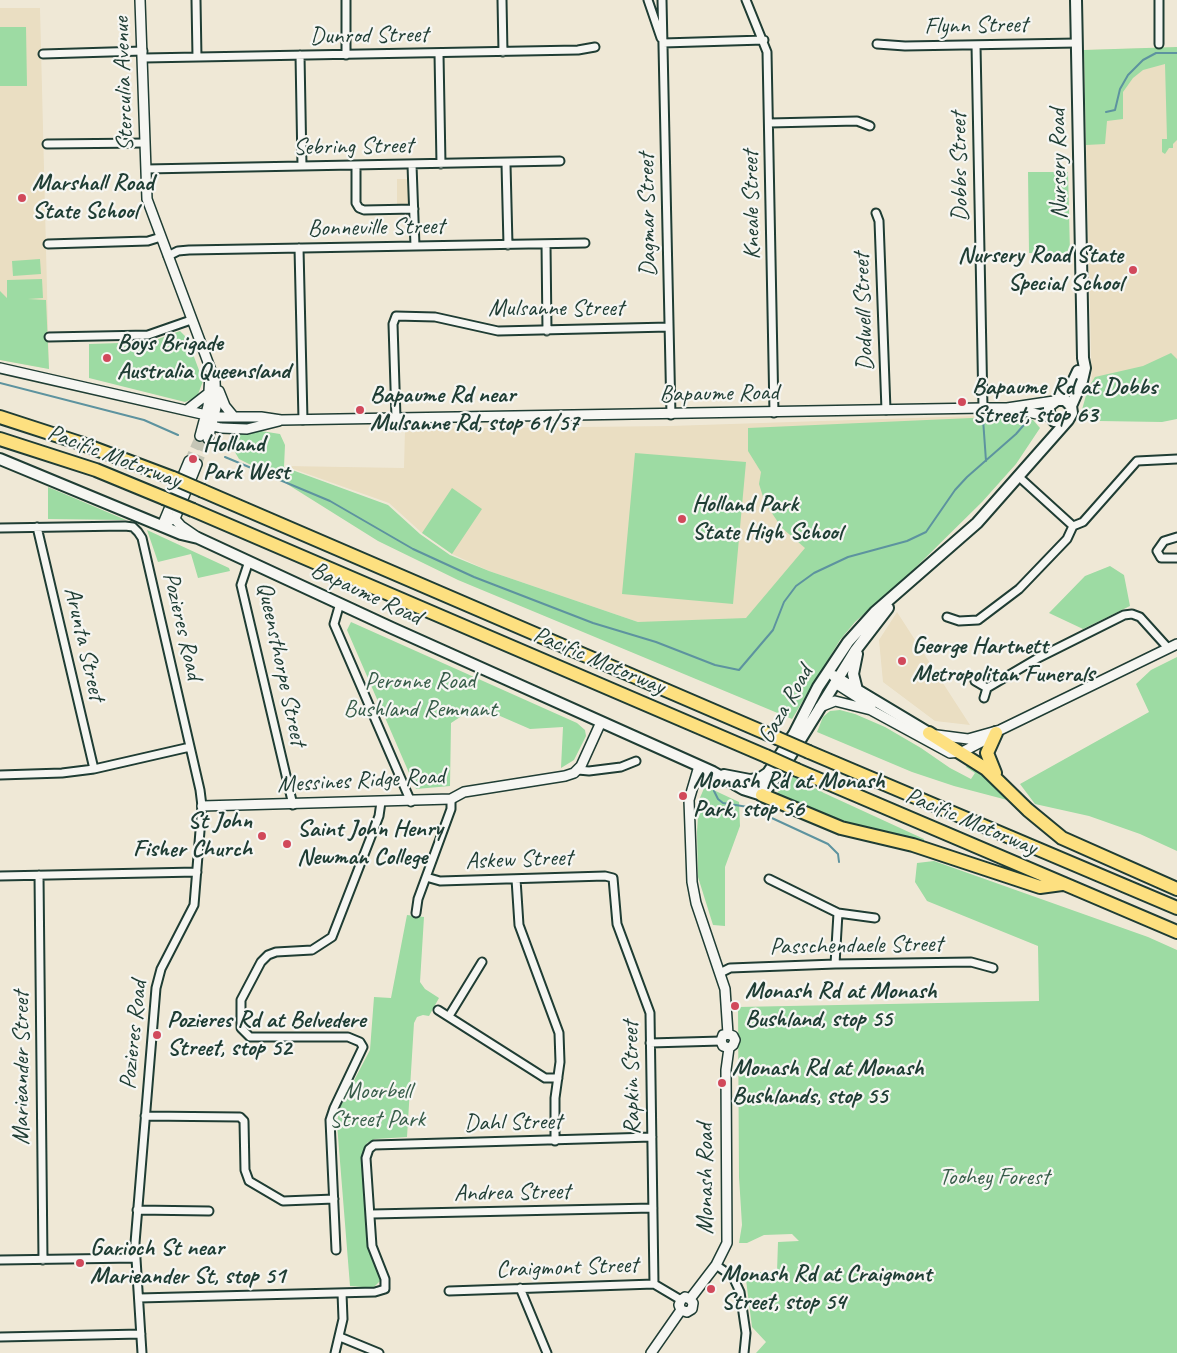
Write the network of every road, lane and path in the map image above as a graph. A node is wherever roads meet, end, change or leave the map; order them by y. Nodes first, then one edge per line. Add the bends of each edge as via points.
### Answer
1 (140, 0) edge
2 (196, 0) edge
3 (346, 0) edge
4 (502, 0) edge
5 (648, 0) edge
6 (662, 0) edge
7 (746, 0) edge
8 (1076, 0) edge
9 (1158, 0) edge
10 (764, 40) junction
11 (663, 43) junction
12 (1076, 43) junction
13 (877, 44) dead end
14 (1159, 44) dead end
15 (976, 45) junction
16 (595, 46) dead end
17 (503, 52) junction
18 (43, 54) dead end
19 (346, 54) junction
20 (439, 54) junction
21 (144, 55) junction
22 (300, 55) junction
23 (196, 57) junction
24 (769, 123) junction
25 (870, 126) dead end
26 (145, 143) junction
27 (47, 144) dead end
28 (560, 161) dead end
29 (442, 164) junction
30 (506, 164) junction
31 (412, 165) junction
32 (302, 166) junction
33 (356, 166) junction
34 (146, 169) junction
35 (414, 208) junction
36 (876, 213) dead end
37 (161, 237) junction
38 (585, 243) dead end
39 (48, 244) dead end
40 (546, 244) junction
41 (508, 245) junction
42 (415, 246) junction
43 (299, 248) junction
44 (168, 256) junction
45 (191, 320) junction
46 (669, 327) junction
47 (547, 331) junction
48 (49, 337) dead end
49 (1082, 358) junction
50 (209, 367) junction
51 (0, 368) edge
52 (216, 384) junction
53 (210, 392) junction
54 (1057, 400) junction
55 (1071, 406) junction
56 (983, 408) junction
57 (1007, 408) junction
58 (187, 410) junction
59 (886, 410) junction
60 (774, 413) junction
61 (671, 415) junction
62 (0, 417) edge
63 (234, 417) junction
64 (396, 418) junction
65 (1050, 418) junction
66 (210, 420) junction
67 (281, 420) junction
68 (303, 420) junction
69 (1064, 422) junction
70 (204, 438) tunnel mouth
71 (0, 439) edge
72 (1043, 446) junction
73 (0, 459) edge
74 (1177, 459) edge
75 (1018, 476) junction
76 (174, 518) junction
77 (163, 526) junction
78 (1073, 526) junction
79 (37, 527) junction
80 (0, 528) edge
81 (1177, 537) edge
82 (198, 538) junction
83 (1177, 558) edge
84 (250, 562) junction
85 (912, 581) junction
86 (340, 603) junction
87 (947, 617) dead end
88 (861, 641) junction
89 (1173, 646) edge
90 (826, 673) junction
91 (837, 681) junction
92 (975, 681) dead end
93 (987, 688) junction
94 (857, 690) junction
95 (984, 698) dead end
96 (819, 710) junction
97 (887, 717) junction
98 (601, 722) junction
99 (929, 732) junction
100 (998, 732) junction
101 (190, 747) junction
102 (962, 752) junction
103 (636, 761) dead end
104 (699, 766) junction
105 (94, 769) junction
106 (578, 770) junction
107 (713, 772) junction
108 (768, 773) junction
109 (0, 775) edge
110 (999, 780) junction
111 (762, 795) junction
112 (451, 799) junction
113 (381, 802) junction
114 (411, 802) junction
115 (293, 805) junction
116 (202, 806) junction
117 (197, 872) junction
118 (0, 876) edge
119 (39, 876) junction
120 (426, 877) junction
121 (612, 878) joint
122 (516, 879) junction
123 (769, 879) dead end
124 (1062, 884) junction
125 (1177, 889) edge
126 (1177, 908) edge
127 (416, 913) dead end
128 (838, 913) junction
129 (875, 918) dead end
130 (1177, 932) edge
131 (482, 962) dead end
132 (835, 964) junction
133 (993, 968) dead end
134 (720, 973) junction
135 (438, 1010) dead end
136 (449, 1016) junction
137 (728, 1034) junction
138 (721, 1041) junction
139 (650, 1043) junction
140 (729, 1048) junction
141 (558, 1078) junction
142 (145, 1116) junction
143 (652, 1137) junction
144 (555, 1142) junction
145 (334, 1198) junction
146 (653, 1208) junction
147 (137, 1210) junction
148 (209, 1210) dead end
149 (372, 1214) junction
150 (336, 1250) dead end
151 (136, 1258) junction
152 (0, 1260) edge
153 (43, 1260) junction
154 (716, 1265) junction
155 (654, 1284) junction
156 (520, 1288) junction
157 (449, 1291) dead end
158 (342, 1293) junction
159 (139, 1298) junction
160 (685, 1299) junction
161 (142, 1334) junction
162 (0, 1336) edge
163 (340, 1337) junction
164 (142, 1353) edge
165 (335, 1353) edge
166 (379, 1353) edge
167 (547, 1353) edge
168 (651, 1353) edge
169 (744, 1353) edge

1 - 21 street, Sterculia Avenue
2 - 23 street
3 - 19 street
4 - 17 street
5 - 11 street, Dagmar Street
6 - 11 street, Dagmar Street
7 - 10 street, Kneale Street
8 - 12 main road, Nursery Road
9 - 14 street
10 - 11 street
10 - 24 street, Kneale Street
11 - 46 street, Dagmar Street
12 - 15 street, Flynn Street
12 - 49 main road, Nursery Road
13 - 15 street, Flynn Street
15 - 56 street, Dobbs Street
16 - 17 street, Dunrod Street via 578,50
17 - 20 street, Dunrod Street
18 - 21 street, Dunrod Street
19 - 20 street, Dunrod Street
19 - 22 street, Dunrod Street
20 - 29 street
21 - 23 street, Dunrod Street
21 - 26 street, Sterculia Avenue
22 - 23 street, Dunrod Street
22 - 32 street
24 - 25 street via 859,121
24 - 60 street, Kneale Street
26 - 27 street
26 - 34 street, Sterculia Avenue
28 - 30 street, Sebring Street
29 - 30 street, Sebring Street
29 - 31 street, Sebring Street
30 - 41 street
31 - 33 street, Sebring Street
31 - 35 street
32 - 33 street, Sebring Street
32 - 34 street, Sebring Street
33 - 35 street via 356,203 359,208
34 - 37 street, Sterculia Avenue via 147,199
35 - 42 street
36 - 59 street, Dodwell Street via 880,221
37 - 39 street via 148,241
37 - 44 street, Sterculia Avenue
38 - 40 street, Bonneville Street
40 - 41 street, Bonneville Street
40 - 47 street
41 - 42 street, Bonneville Street
42 - 43 street, Bonneville Street
43 - 44 street, Bonneville Street via 180,251
43 - 68 street
44 - 45 street, Sterculia Avenue
45 - 48 street via 148,335
45 - 50 street, Sterculia Avenue
46 - 47 street, Mulsanne Street
46 - 61 street, Dagmar Street
47 - 64 street, Mulsanne Street via 495,331 435,317 396,316 393,324
49 - 54 main road, Nursery Road via 1076,379
49 - 55 main road, Nursery Road via 1084,374
50 - 52 street, Sterculia Avenue
50 - 53 street, Sterculia Avenue
51 - 58 street
52 - 63 street via 225,406
52 - 66 street, Sterculia Avenue
53 - 58 street
53 - 66 street, Sterculia Avenue
54 - 55 main road via 1065,400
54 - 57 street, Bapaume Road
54 - 65 main road via 1049,406
55 - 69 main road via 1072,414
56 - 57 street, Bapaume Road
56 - 59 street, Bapaume Road
57 - 65 street, Bapaume Road
58 - 66 street
59 - 60 street, Bapaume Road
60 - 61 street, Bapaume Road
61 - 64 street, Bapaume Road
62 - 126 highway, Pacific Motorway, bridge via 172,478
63 - 66 street, Bapaume Road
63 - 67 street, Bapaume Road
64 - 68 street, Bapaume Road
65 - 69 main road
65 - 72 main road, Gaza Road
66 - 67 street, Bapaume Road via 247,429
66 - 70 street, Sterculia Avenue
67 - 68 street, Bapaume Road
69 - 72 main road, Gaza Road
71 - 124 highway, Pacific Motorway, bridge via 96,470 193,510
72 - 75 main road, Gaza Road
73 - 77 main road, Bapaume Road
74 - 78 street via 1137,461 1083,522
75 - 78 street
75 - 85 main road, Gaza Road via 977,523
76 - 77 street
76 - 77 street via 193,463
76 - 82 street
77 - 82 main road, Bapaume Road
78 - 87 street via 1067,539 1019,590 978,620 959,621
79 - 80 street
79 - 101 street, Pozieres Road via 125,526 138,532
79 - 105 street, Arunta Street
81 - 83 street via 1161,543 1157,553 1161,558
82 - 84 main road, Bapaume Road
84 - 86 main road, Bapaume Road
84 - 115 street, Queensthorpe Street via 241,585
85 - 88 main road, Gaza Road
85 - 90 main road, Gaza Road via 859,629
86 - 98 main road, Bapaume Road
86 - 114 street via 334,624
88 - 91 main road, Gaza Road
88 - 94 main road via 853,669
89 - 93 street via 1140,617 1124,614
89 - 100 street
90 - 91 main road
90 - 108 main road, Gaza Road via 794,734
91 - 94 main road
91 - 96 main road, Gaza Road
91 - 97 street
92 - 93 street
93 - 95 street
94 - 99 main road
96 - 97 street via 827,702 836,701 867,708
96 - 111 main road, Gaza Road
97 - 102 street via 945,752
98 - 104 main road, Bapaume Road
98 - 106 street
99 - 100 street via 964,739
99 - 102 highway
100 - 102 street
100 - 110 highway via 987,756
101 - 105 street
101 - 116 street, Pozieres Road
102 - 110 highway
103 - 106 street, Messines Ridge Road via 621,766
104 - 107 main road, Bapaume Road
104 - 134 street, Monash Road via 689,795 692,882
105 - 109 street
106 - 112 street, Messines Ridge Road via 565,776 464,792
107 - 108 main road, Bapaume Road via 747,780 759,779
107 - 111 main road, Bapaume Road via 743,789
108 - 111 main road, Gaza Road
110 - 125 highway via 1062,838
111 - 124 highway via 841,828 913,845 1040,887
112 - 114 street, Messines Ridge Road
112 - 120 street via 451,809
113 - 114 street, Messines Ridge Road
113 - 115 street, Messines Ridge Road
113 - 145 street via 376,825 332,936 312,950 268,955 241,1000 241,1028 250,1037 348,1037 360,1042 363,1048 330,1120
115 - 116 street, Messines Ridge Road
116 - 117 street, Pozieres Road
117 - 119 street
117 - 142 street, Pozieres Road via 192,910 157,978
118 - 119 street
119 - 153 street, Marieander Street
120 - 122 street, Askew Street via 440,881
120 - 127 street
121 - 122 street, Askew Street
121 - 139 street, Rapkin Street via 617,924 650,1013
122 - 141 street via 518,925 560,1033
123 - 128 street
124 - 130 highway, Pacific Motorway
128 - 129 street
128 - 132 street
131 - 136 street
132 - 133 street, Passchendaele Street via 971,962
132 - 134 street, Passchendaele Street via 730,968
134 - 137 street, Monash Road via 728,1004
135 - 136 street
136 - 141 street via 546,1078
137 - 138 street via 723,1035
137 - 140 street, Monash Road via 735,1040
138 - 139 street
138 - 140 street
139 - 143 street, Rapkin Street
140 - 154 street, Monash Road via 726,1070 728,1230 727,1243
141 - 144 street
142 - 145 street via 240,1116 244,1121 245,1170 250,1182 283,1201
142 - 147 street, Pozieres Road
143 - 144 street, Dahl Street
143 - 146 street, Rapkin Street
144 - 149 street, Dahl Street via 374,1145 366,1158
145 - 150 street
146 - 149 street, Andrea Street
146 - 155 street, Rapkin Street
147 - 148 street
147 - 151 street, Pozieres Road
149 - 158 street via 372,1246 385,1279 385,1289
151 - 153 street
151 - 159 street, Pozieres Road
152 - 153 street
154 - 160 street, Monash Road
154 - 169 street via 733,1277 740,1292 746,1333
155 - 156 street, Craigmont Street
155 - 160 street, Craigmont Street
156 - 157 street, Craigmont Street
156 - 167 street
158 - 159 street
158 - 163 street
159 - 161 street, Pozieres Road
160 - 168 street via 679,1305 682,1310
161 - 162 street
161 - 164 street, Pozieres Road
163 - 165 street
163 - 166 street

